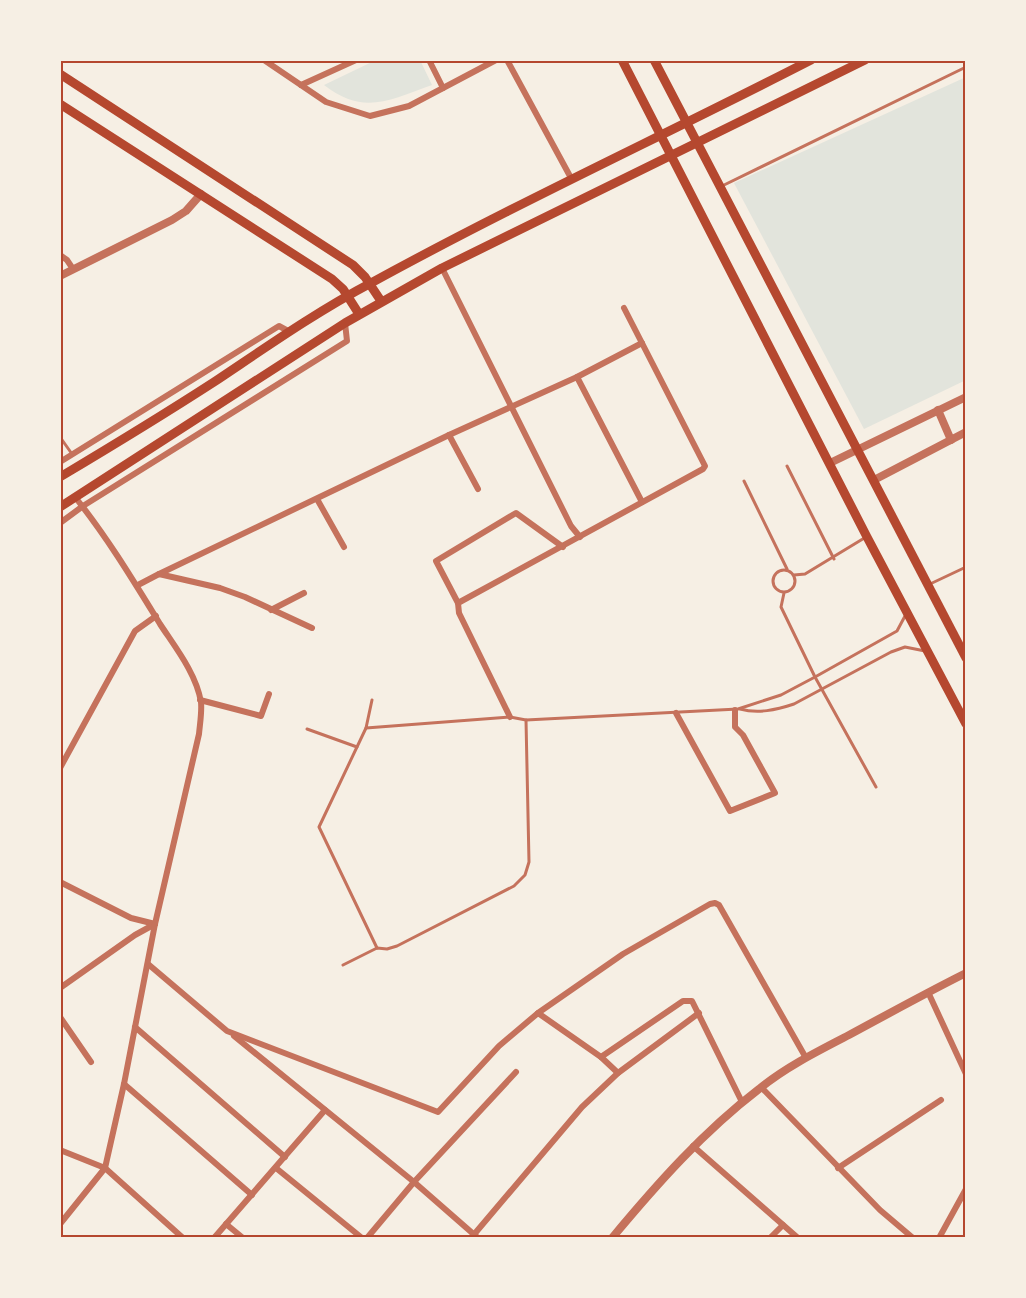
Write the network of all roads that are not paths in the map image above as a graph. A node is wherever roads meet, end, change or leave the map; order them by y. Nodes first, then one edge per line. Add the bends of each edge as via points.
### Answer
1 (264, 60) edge
2 (356, 60) edge
3 (429, 60) edge
4 (496, 60) edge
5 (507, 60) edge
6 (622, 60) edge
7 (654, 60) edge
8 (811, 60) edge
9 (865, 60) edge
10 (966, 67) edge
11 (60, 74) edge
12 (301, 85) junction
13 (443, 88) junction
14 (60, 104) edge
15 (687, 124) junction
16 (662, 136) junction
17 (697, 142) junction
18 (671, 155) junction
19 (571, 178) junction
20 (720, 186) junction
21 (201, 194) junction
22 (60, 255) edge
23 (442, 268) junction
24 (74, 269) junction
25 (60, 276) edge
26 (369, 283) junction
27 (347, 296) junction
28 (381, 301) junction
29 (624, 308) dead end
30 (359, 314) junction
31 (345, 323) junction
32 (290, 332) junction
33 (642, 343) junction
34 (577, 377) junction
35 (966, 397) edge
36 (511, 406) junction
37 (938, 411) junction
38 (966, 432) edge
39 (449, 435) junction
40 (60, 437) edge
41 (951, 440) junction
42 (858, 449) junction
43 (72, 454) junction
44 (60, 462) edge
45 (830, 463) junction
46 (787, 466) dead end
47 (60, 477) edge
48 (874, 480) junction
49 (744, 481) dead end
50 (478, 489) dead end
51 (75, 497) junction
52 (317, 499) junction
53 (642, 502) junction
54 (83, 506) junction
55 (60, 507) edge
56 (60, 523) edge
57 (580, 537) junction
58 (867, 537) junction
59 (344, 547) dead end
60 (562, 547) junction
61 (834, 559) junction
62 (966, 567) edge
63 (787, 569) junction
64 (159, 574) junction
65 (795, 575) junction
66 (138, 585) junction
67 (928, 585) junction
68 (304, 593) dead end
69 (784, 593) junction
70 (458, 603) junction
71 (271, 610) junction
72 (906, 611) junction
73 (156, 616) junction
74 (312, 628) dead end
75 (929, 652) junction
76 (966, 658) edge
77 (815, 677) junction
78 (823, 689) junction
79 (269, 694) dead end
80 (200, 700) junction
81 (372, 700) dead end
82 (736, 709) junction
83 (676, 713) junction
84 (510, 717) junction
85 (526, 720) junction
86 (966, 724) edge
87 (366, 728) junction
88 (307, 729) dead end
89 (357, 747) junction
90 (60, 768) edge
91 (876, 787) dead end
92 (60, 882) edge
93 (155, 924) junction
94 (377, 948) junction
95 (148, 964) junction
96 (343, 965) dead end
97 (966, 973) edge
98 (60, 988) edge
99 (928, 992) junction
100 (538, 1013) junction
101 (699, 1013) junction
102 (60, 1017) edge
103 (135, 1027) junction
104 (227, 1031) junction
105 (601, 1057) junction
106 (806, 1058) junction
107 (91, 1062) dead end
108 (618, 1073) junction
109 (966, 1074) edge
110 (124, 1084) junction
111 (761, 1087) junction
112 (492, 1098) dead end
113 (941, 1101) dead end
114 (742, 1102) junction
115 (326, 1110) junction
116 (693, 1146) junction
117 (60, 1150) edge
118 (285, 1157) junction
119 (105, 1168) junction
120 (276, 1168) junction
121 (838, 1168) junction
122 (414, 1182) junction
123 (966, 1189) edge
124 (252, 1195) junction
125 (60, 1224) edge
126 (226, 1224) junction
127 (783, 1225) junction
128 (474, 1237) edge
129 (183, 1238) edge
130 (214, 1238) edge
131 (243, 1238) edge
132 (362, 1238) edge
133 (367, 1238) edge
134 (612, 1238) edge
135 (770, 1238) edge
136 (798, 1238) edge
137 (913, 1238) edge
138 (939, 1238) edge

1 - 12 street
2 - 12 street
3 - 13 street
4 - 13 street
5 - 19 street
6 - 16 main road
7 - 15 main road
8 - 15 main road
9 - 17 main road
10 - 20 lane
11 - 26 main road via 341,257
12 - 13 street via 326,102 370,116 410,106
14 - 21 main road
15 - 16 main road
15 - 17 main road
16 - 18 main road
16 - 19 main road
17 - 18 main road
17 - 20 main road
18 - 23 main road
18 - 45 main road
19 - 26 main road
20 - 42 main road
21 - 24 street via 172,220
21 - 27 main road via 332,279
22 - 24 street
23 - 28 main road
23 - 36 street
24 - 25 street
26 - 27 main road
26 - 28 main road
27 - 30 main road
27 - 32 main road
28 - 30 main road
29 - 33 street
30 - 31 main road
31 - 51 main road
31 - 54 street via 348,341
32 - 43 street via 279,326
32 - 47 main road
33 - 34 street
33 - 53 street via 705,465
34 - 36 street
34 - 53 street
35 - 37 street
36 - 39 street
36 - 57 street
37 - 41 street
37 - 42 street
38 - 41 street
39 - 50 street
39 - 52 street
40 - 43 lane
41 - 48 street
42 - 45 street
42 - 48 main road
43 - 44 street
45 - 58 main road
46 - 61 lane
48 - 67 main road
49 - 63 lane
51 - 54 street
51 - 55 main road
52 - 59 street
52 - 64 street
53 - 57 street
54 - 56 street
54 - 66 street
57 - 60 street
58 - 61 lane
58 - 72 main road
60 - 70 street
60 - 70 street via 516,513 436,561
61 - 65 lane
62 - 67 lane
63 - 65 lane
63 - 69 lane via 773,576 772,584
64 - 66 street
64 - 71 street via 220,588
65 - 69 lane via 792,590
66 - 73 street
67 - 76 main road
68 - 71 street
69 - 77 lane via 781,607
70 - 84 street via 459,613
71 - 74 street
72 - 75 main road
72 - 77 lane via 897,631
73 - 80 street via 193,679
73 - 90 street via 135,631
75 - 78 lane via 905,648 891,652
75 - 86 main road
77 - 78 lane
77 - 82 lane via 781,695
78 - 82 lane via 777,710
78 - 91 lane
79 - 80 street via 261,716
80 - 93 street via 199,734
81 - 87 lane
82 - 83 lane
82 - 83 street via 735,727 775,793 730,811
83 - 85 lane
84 - 85 lane
84 - 87 lane
85 - 94 lane via 529,862 525,875 514,886 397,946
87 - 89 lane
88 - 89 lane
89 - 94 lane via 319,827
92 - 93 street via 131,918
93 - 95 street
93 - 98 street
94 - 96 lane
95 - 103 street
95 - 104 street
97 - 99 street
99 - 106 street
99 - 109 street
100 - 104 street via 498,1046 438,1112
100 - 105 street
100 - 106 street via 623,954 715,903
101 - 105 street via 692,1001 683,1001
101 - 108 street
101 - 114 street
102 - 107 street
103 - 110 street
103 - 118 street
104 - 115 street
105 - 108 street
106 - 111 street
108 - 128 street via 582,1107
110 - 119 street
110 - 124 street
111 - 114 street
111 - 121 street
112 - 122 street
113 - 121 street
114 - 116 street
115 - 118 street
115 - 122 street
116 - 127 street
116 - 134 street
117 - 119 street
118 - 120 street
119 - 125 street
119 - 129 street
120 - 124 street
120 - 132 street
121 - 137 street
122 - 128 street
122 - 133 street
123 - 138 street
124 - 126 street
126 - 130 street
126 - 131 street
127 - 135 street
127 - 136 street

